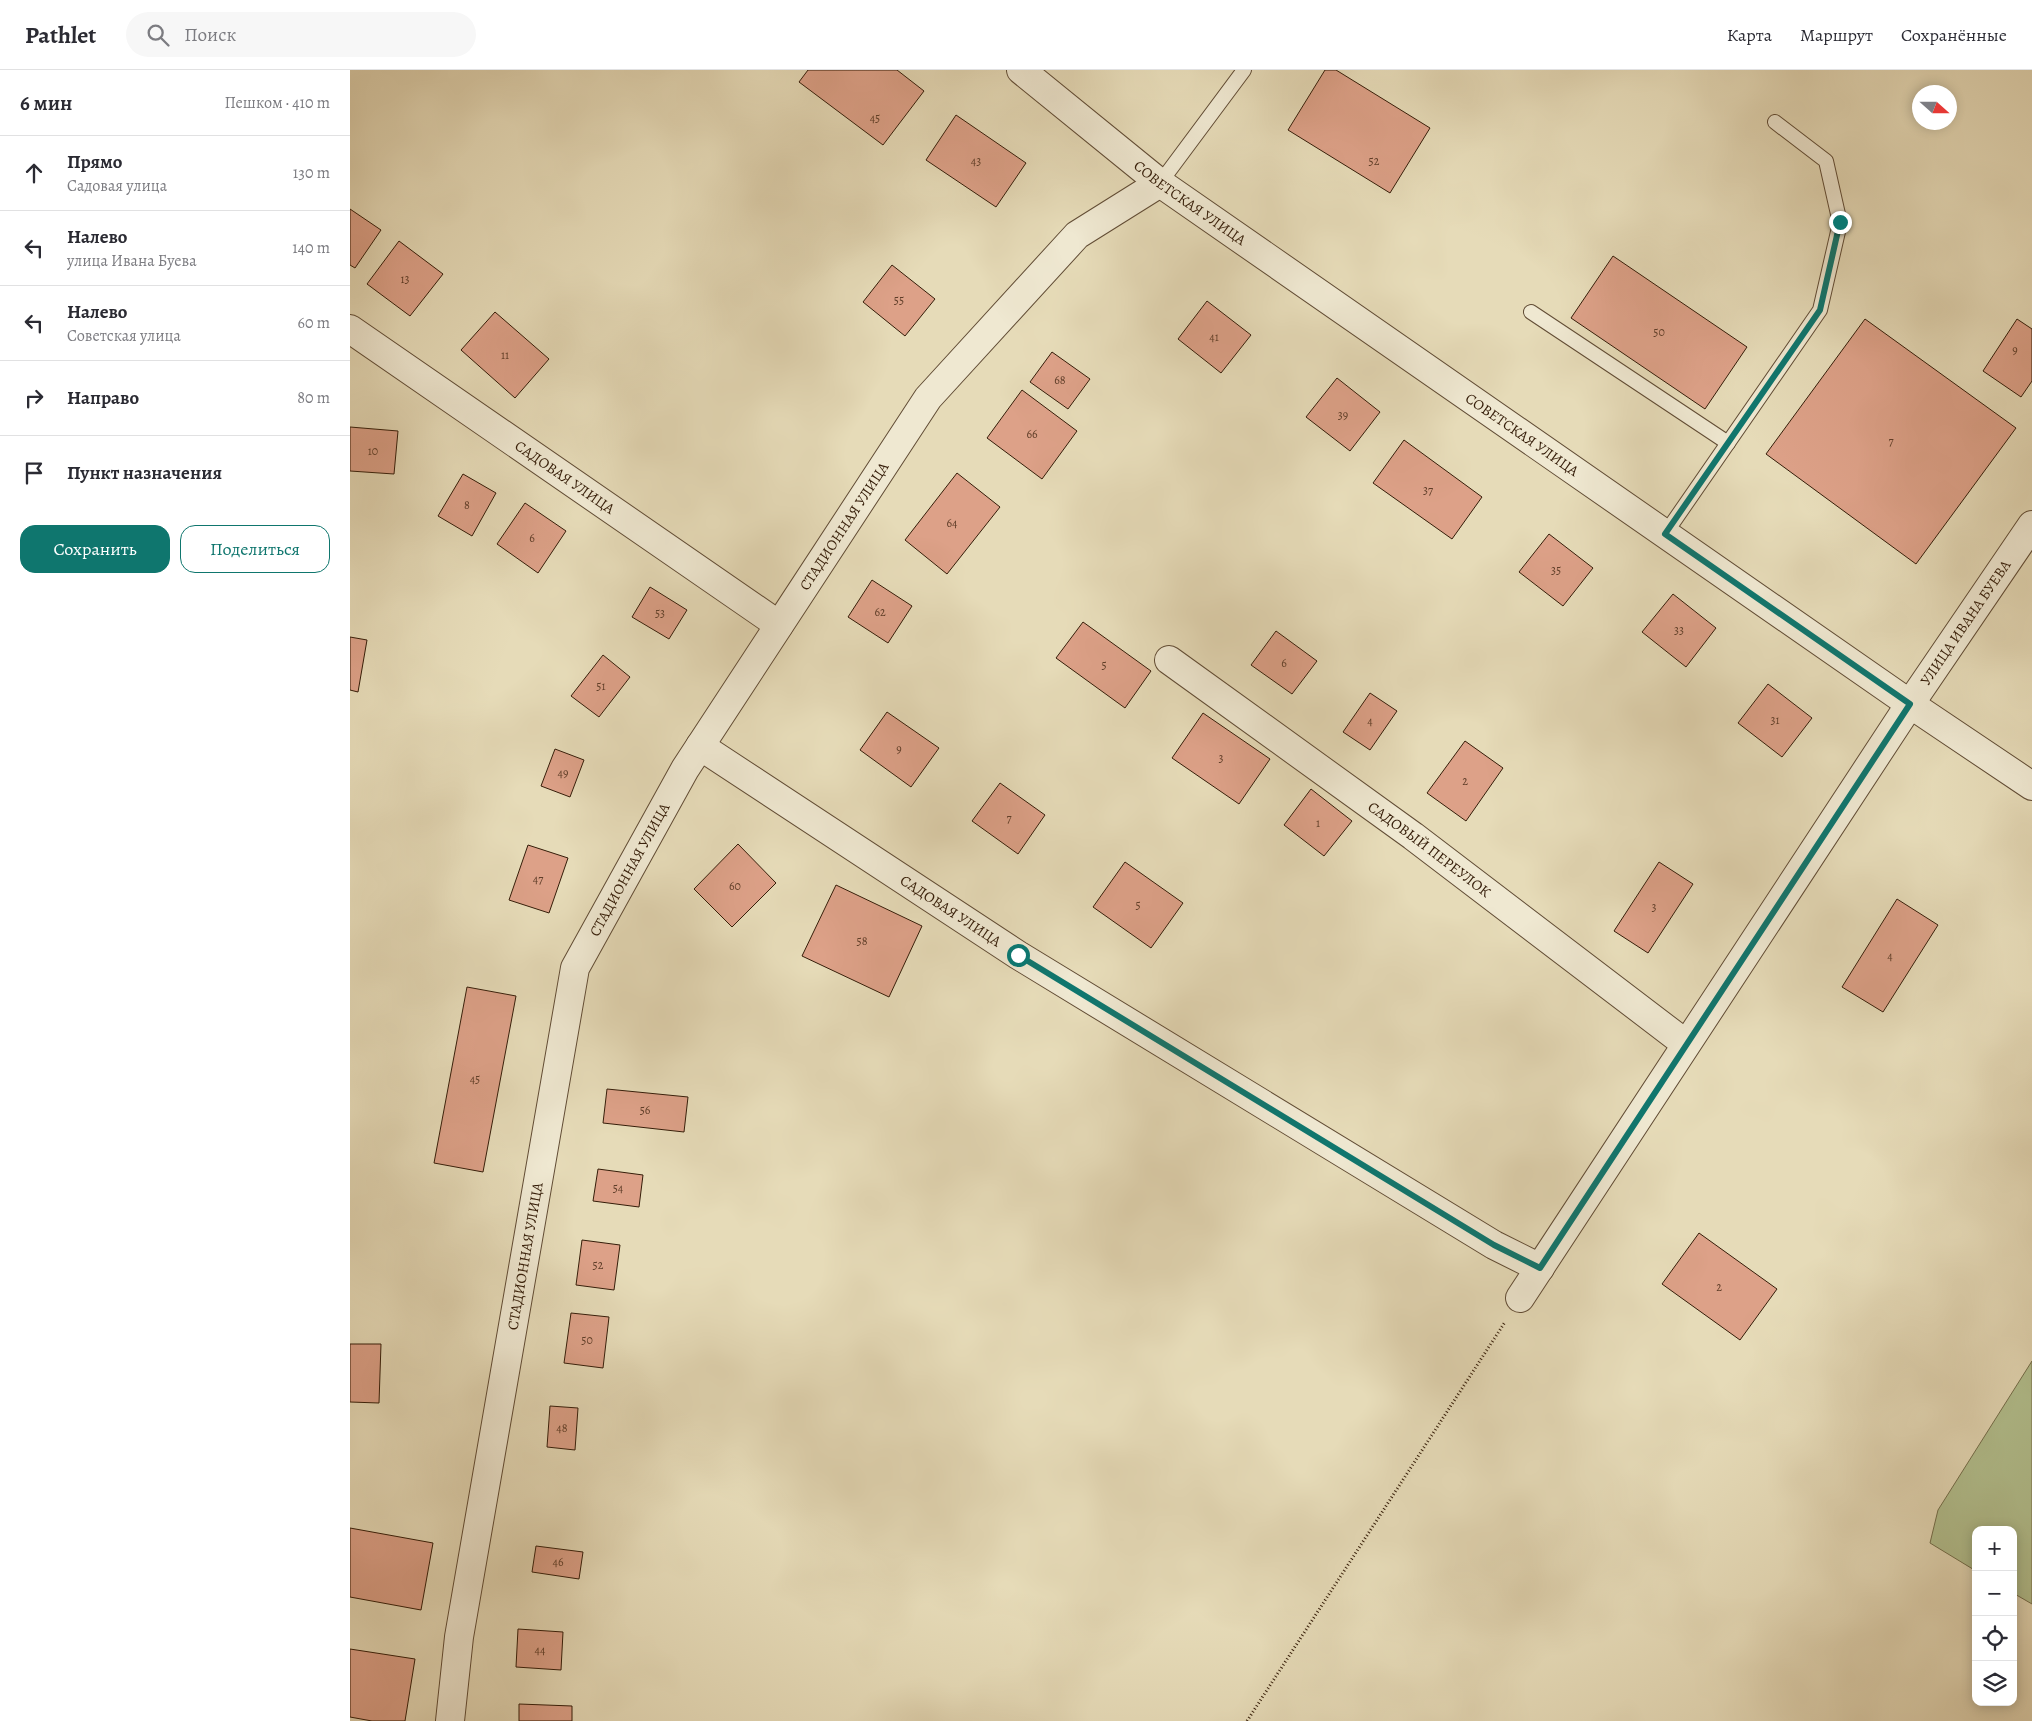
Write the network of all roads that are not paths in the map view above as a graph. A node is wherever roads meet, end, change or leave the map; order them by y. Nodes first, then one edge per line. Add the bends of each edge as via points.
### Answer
1 (1021, 70) edge
2 (1244, 70) edge
3 (1775, 122) dead end
4 (1160, 183) junction
5 (1531, 312) dead end
6 (350, 329) edge
7 (1728, 443) junction
8 (2032, 525) edge
9 (1665, 534) junction
10 (779, 625) junction
11 (1169, 660) dead end
12 (1910, 704) junction
13 (700, 746) junction
14 (2032, 786) edge
15 (1686, 1044) junction
16 (1540, 1268) junction
17 (1520, 1298) road end
18 (450, 1721) edge

1 - 4 street, СОВЕТСКАЯ УЛИЦА
2 - 4 lane
3 - 7 lane via 1826,161 1840,222 1820,310
4 - 9 street, СОВЕТСКАЯ УЛИЦА
4 - 10 street, СТАДИОННАЯ УЛИЦА via 1077,235 928,398
5 - 7 lane
6 - 10 street, САДОВАЯ УЛИЦА
7 - 9 lane
8 - 12 street, УЛИЦА ИВАНА БУЕВА
9 - 12 street, СОВЕТСКАЯ УЛИЦА
10 - 13 street, СТАДИОННАЯ УЛИЦА
11 - 15 street, САДОВЫЙ ПЕРЕУЛОК via 1413,836
12 - 14 street, СОВЕТСКАЯ УЛИЦА
12 - 15 street, УЛИЦА ИВАНА БУЕВА
13 - 16 street, САДОВАЯ УЛИЦА via 1018,955 1494,1245
13 - 18 street, СТАДИОННАЯ УЛИЦА via 575,968 459,1637
15 - 16 street, УЛИЦА ИВАНА БУЕВА
16 - 17 street, УЛИЦА ИВАНА БУЕВА

